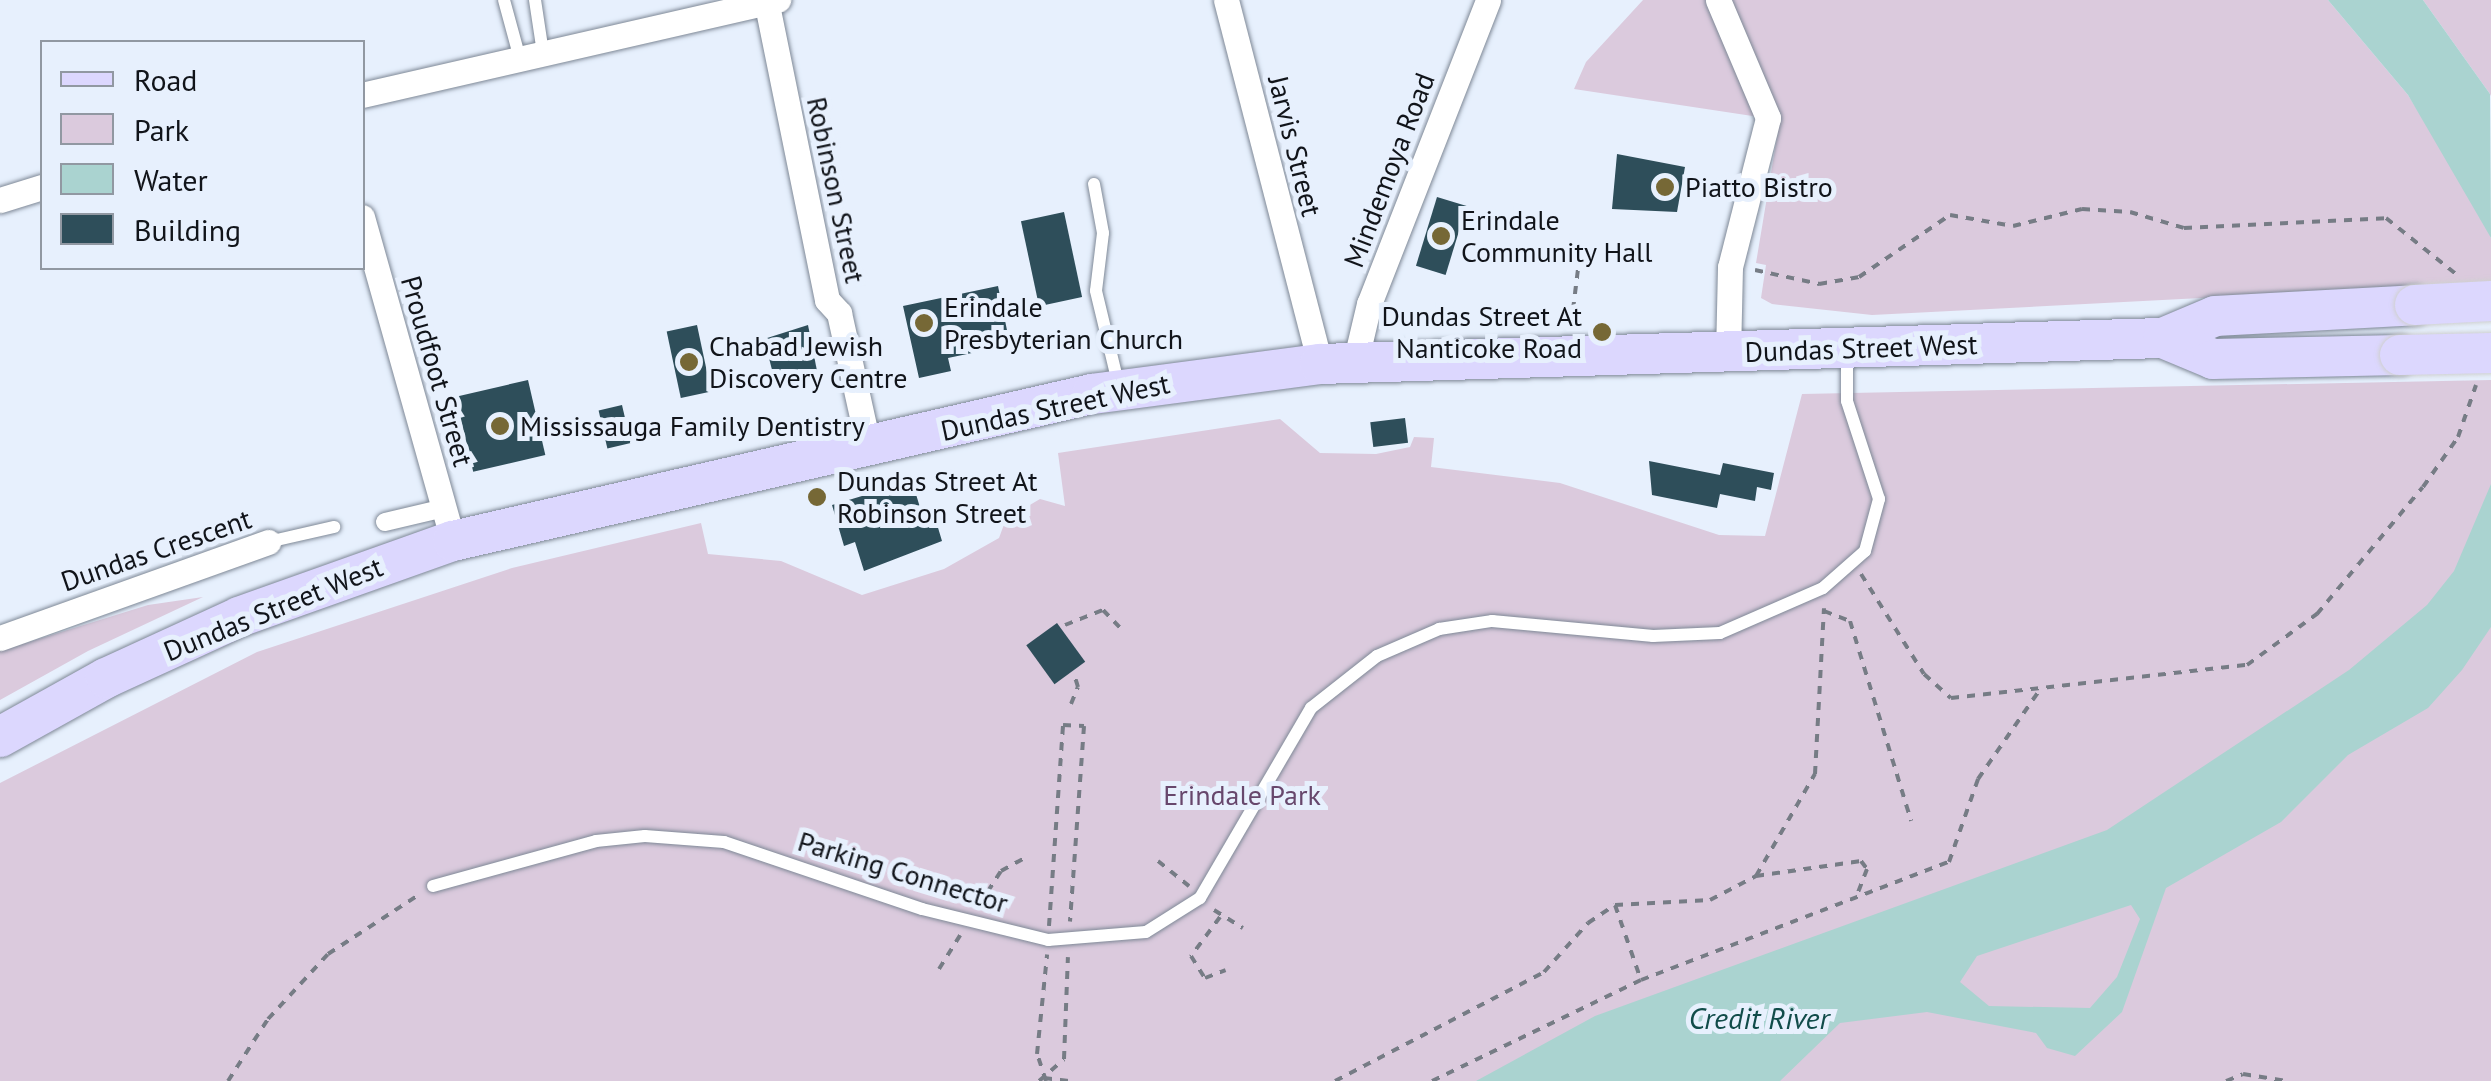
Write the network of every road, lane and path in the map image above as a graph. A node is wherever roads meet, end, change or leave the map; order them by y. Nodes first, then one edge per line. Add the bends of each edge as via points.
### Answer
1 (504, 0) edge
2 (535, 0) edge
3 (1226, 0) edge
4 (1488, 0) edge
5 (1718, 0) edge
6 (770, 1) edge
7 (532, 56) junction
8 (365, 93) edge
9 (1094, 184) dead end
10 (40, 188) edge
11 (0, 200) edge
12 (365, 228) edge
13 (1579, 260) dead end
14 (2491, 300) edge
15 (1571, 326) dead end
16 (2163, 338) junction
17 (1847, 349) junction
18 (1728, 352) junction
19 (2491, 353) edge
20 (1337, 364) junction
21 (1120, 389) junction
22 (869, 448) junction
23 (385, 522) dead end
24 (449, 524) junction
25 (334, 527) dead end
26 (268, 542) joint
27 (1853, 562) junction
28 (1823, 588) junction
29 (1824, 611) junction
30 (1065, 625) dead end
31 (1123, 631) dead end
32 (0, 638) edge
33 (2248, 665) dead end
34 (1074, 674) dead end
35 (2039, 691) junction
36 (1071, 704) dead end
37 (0, 736) edge
38 (1910, 821) dead end
39 (1158, 862) dead end
40 (1756, 876) junction
41 (433, 886) joint
42 (1857, 895) junction
43 (1200, 898) junction
44 (1615, 906) junction
45 (1221, 917) junction
46 (1243, 928) dead end
47 (1048, 940) junction
48 (1069, 940) junction
49 (1226, 970) dead end
50 (1640, 980) junction
51 (1044, 1080) edge
52 (228, 1081) edge
53 (1069, 1081) edge
54 (1335, 1081) edge
55 (1432, 1081) edge
56 (2226, 1081) edge
57 (2286, 1081) edge

1 - 7 lane
2 - 7 lane
3 - 20 street, Jarvis Street
4 - 20 street, Mindemoya Road via 1370,304
5 - 18 street via 1768,118 1730,267
6 - 7 street
6 - 22 street, Robinson Street via 827,300 838,313
7 - 8 street
9 - 21 lane via 1103,233 1096,290
10 - 11 street
12 - 24 street, Proudfoot Street
13 - 15 path
14 - 16 main road, Dundas Street West, bridge via 2216,316
16 - 17 main road, Dundas Street West
16 - 19 main road, Dundas Street West, bridge via 2213,359
17 - 18 main road, Dundas Street West
17 - 27 lane via 1847,401 1879,499 1865,551
18 - 20 main road, Dundas Street West
20 - 21 main road, Dundas Street West
21 - 22 main road, Dundas Street West
22 - 24 main road, Dundas Street West
23 - 24 street
24 - 37 main road, Dundas Street West via 106,678
25 - 26 lane, Dundas Crescent
26 - 32 street, Dundas Crescent
27 - 28 lane
27 - 35 path via 1924,674 1951,698
28 - 29 path
28 - 43 lane via 1720,633 1653,636 1492,622 1440,629 1377,656 1311,708
29 - 38 path via 1850,621
29 - 40 path via 1816,774
30 - 31 path via 1103,610
33 - 35 path
34 - 36 path via 1078,688
35 - 42 path via 1978,779 1949,862
39 - 43 path
40 - 42 path via 1861,861 1867,869
40 - 44 path via 1710,900
41 - 47 lane, Parking Connector via 596,841 645,836 724,842 922,909
41 - 52 path via 328,954 268,1019
42 - 50 path
43 - 45 path
43 - 48 lane, Parking Connector via 1146,932
44 - 50 path
44 - 54 path via 1588,923 1544,972
45 - 46 path
45 - 49 path via 1191,954 1205,978
47 - 48 lane, Parking Connector
47 - 48 path via 1063,724 1084,726
47 - 51 path via 1037,1054
48 - 51 path via 1064,1059
50 - 55 path
51 - 53 path
56 - 57 path via 2244,1074

